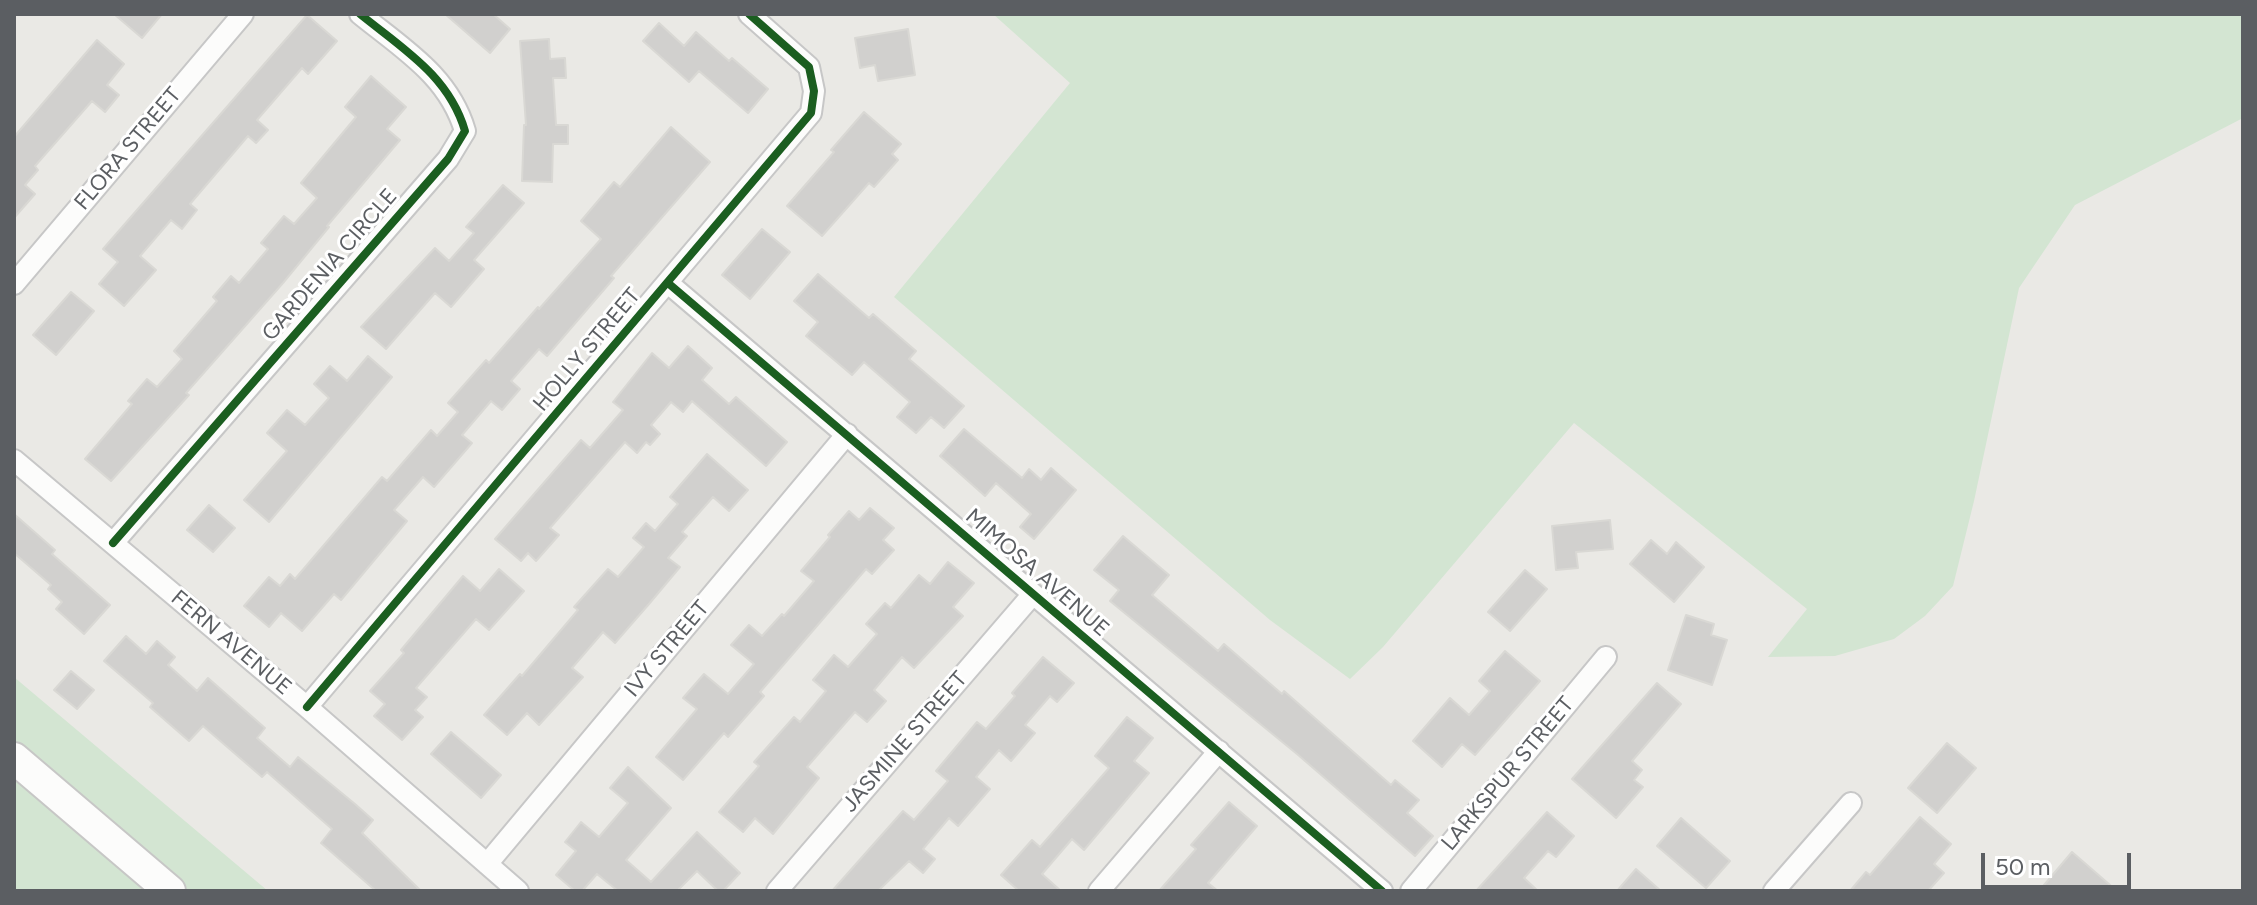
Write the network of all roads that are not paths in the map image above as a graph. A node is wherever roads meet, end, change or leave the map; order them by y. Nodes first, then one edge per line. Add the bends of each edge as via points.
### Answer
1 (243, 14) edge
2 (360, 14) edge
3 (749, 14) edge
4 (668, 283) junction
5 (14, 284) edge
6 (847, 434) junction
7 (14, 460) edge
8 (113, 543) junction
9 (1033, 594) junction
10 (1606, 657) dead end
11 (307, 707) junction
12 (1219, 751) junction
13 (14, 758) edge
14 (1851, 803) dead end
15 (487, 864) junction
16 (170, 891) edge
17 (518, 891) edge
18 (777, 891) edge
19 (1099, 891) edge
20 (1382, 891) edge
21 (1411, 891) edge
22 (1774, 891) edge

1 - 5 street, FLORA STREET
2 - 8 street, GARDENIA CIRCLE via 437,77 458,108 465,131 448,159
3 - 4 street, HOLLY STREET via 809,67 811,113
4 - 6 street, MIMOSA AVENUE
4 - 11 street, HOLLY STREET
6 - 9 street, MIMOSA AVENUE
6 - 15 street, IVY STREET
7 - 8 street, FERN AVENUE
8 - 11 street, FERN AVENUE
9 - 12 street, MIMOSA AVENUE
9 - 18 street, JASMINE STREET
10 - 21 street, LARKSPUR STREET
11 - 15 street, FERN AVENUE
12 - 19 street
12 - 20 street, MIMOSA AVENUE
13 - 16 street
14 - 22 street
15 - 17 street, FERN AVENUE

